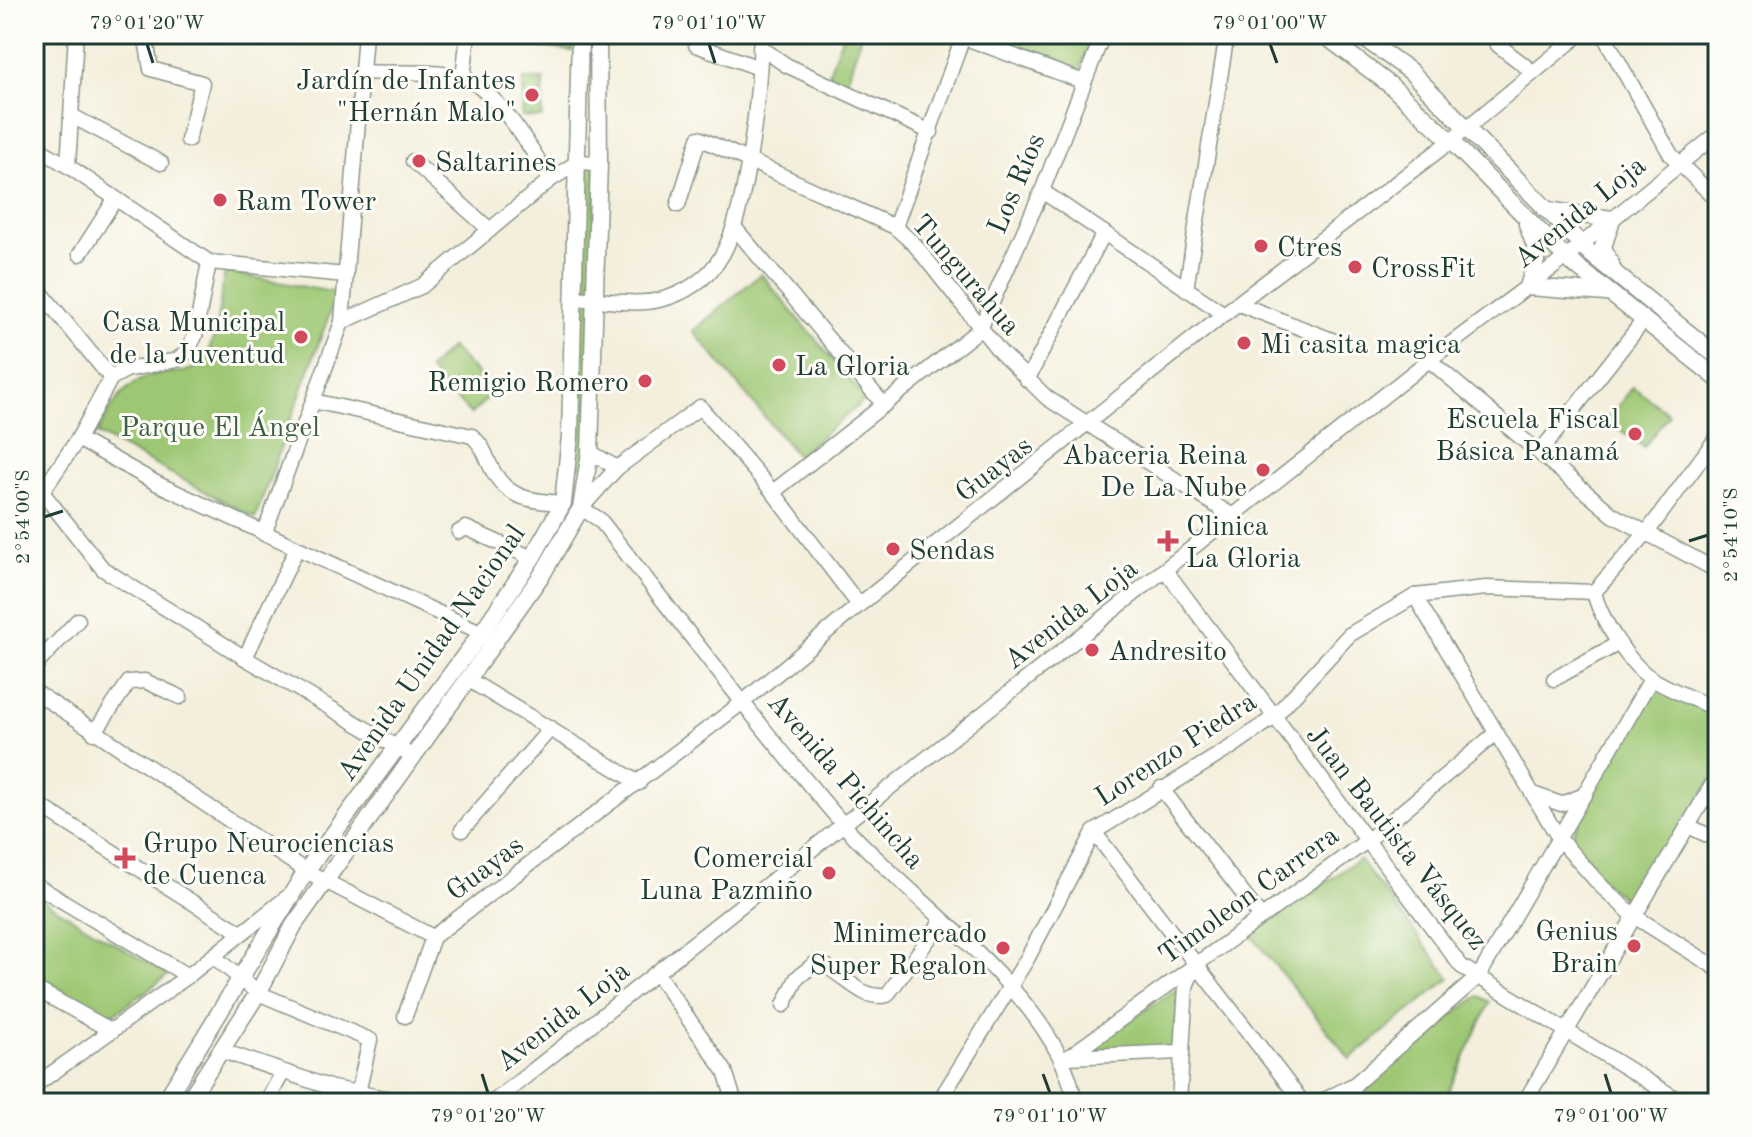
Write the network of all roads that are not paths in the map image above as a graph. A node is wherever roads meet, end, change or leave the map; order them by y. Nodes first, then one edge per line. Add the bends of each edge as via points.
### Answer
1 (76, 34) edge
2 (145, 34) edge
3 (365, 34) edge
4 (468, 34) edge
5 (580, 34) edge
6 (598, 34) edge
7 (702, 34) edge
8 (1103, 34) edge
9 (1227, 34) edge
10 (1323, 34) edge
11 (1358, 34) edge
12 (1491, 34) edge
13 (1580, 34) edge
14 (1603, 34) edge
15 (964, 35) edge
16 (759, 38) edge
17 (759, 68) junction
18 (361, 72) junction
19 (1533, 72) junction
20 (463, 78) junction
21 (1084, 82) junction
22 (72, 116) junction
23 (1466, 127) junction
24 (931, 132) junction
25 (1718, 133) edge
26 (188, 140) dead end
27 (1451, 141) junction
28 (34, 146) edge
29 (747, 159) junction
30 (413, 161) dead end
31 (578, 162) junction
32 (161, 163) dead end
33 (599, 163) junction
34 (1678, 164) junction
35 (68, 166) junction
36 (550, 180) junction
37 (1042, 191) junction
38 (114, 201) junction
39 (1718, 201) edge
40 (678, 205) dead end
41 (1543, 209) junction
42 (1524, 218) junction
43 (1612, 219) junction
44 (734, 227) junction
45 (895, 227) junction
46 (490, 230) junction
47 (1104, 233) junction
48 (1581, 245) junction
49 (80, 254) dead end
50 (1566, 258) junction
51 (209, 262) junction
52 (346, 275) junction
53 (1618, 278) junction
54 (34, 284) edge
55 (1528, 287) junction
56 (1186, 289) junction
57 (1608, 293) junction
58 (574, 298) junction
59 (595, 299) junction
60 (1239, 304) junction
61 (1224, 314) junction
62 (1644, 320) junction
63 (342, 322) junction
64 (980, 329) junction
65 (1337, 342) dead end
66 (1718, 357) edge
67 (1429, 360) junction
68 (111, 378) junction
69 (1718, 379) edge
70 (1027, 380) junction
71 (313, 401) junction
72 (884, 405) junction
73 (1089, 425) junction
74 (1718, 436) edge
75 (78, 439) junction
76 (590, 452) junction
77 (1540, 452) junction
78 (617, 468) junction
79 (773, 492) junction
80 (38, 493) edge
81 (563, 503) junction
82 (581, 508) junction
83 (1234, 517) junction
84 (1648, 531) junction
85 (459, 532) dead end
86 (264, 534) junction
87 (296, 550) junction
88 (532, 558) junction
89 (1166, 571) junction
90 (1718, 571) edge
91 (1594, 592) junction
92 (1415, 596) junction
93 (859, 605) junction
94 (78, 620) dead end
95 (489, 636) junction
96 (1619, 643) junction
97 (245, 658) junction
98 (34, 667) edge
99 (1554, 679) dead end
100 (1651, 679) junction
101 (469, 680) junction
102 (34, 691) edge
103 (180, 697) dead end
104 (743, 702) junction
105 (1718, 710) edge
106 (1273, 718) junction
107 (551, 728) junction
108 (94, 733) junction
109 (1496, 733) junction
110 (398, 746) junction
111 (414, 757) junction
112 (1718, 775) edge
113 (639, 783) junction
114 (1161, 788) junction
115 (1530, 792) junction
116 (1585, 795) junction
117 (34, 802) edge
118 (844, 824) junction
119 (1688, 826) junction
120 (462, 830) dead end
121 (1094, 832) junction
122 (1368, 840) junction
123 (1560, 840) junction
124 (1718, 840) edge
125 (306, 871) junction
126 (324, 881) junction
127 (34, 884) edge
128 (292, 893) junction
129 (1634, 916) junction
130 (1261, 917) junction
131 (942, 921) junction
132 (241, 933) junction
133 (433, 937) junction
134 (213, 956) junction
135 (1196, 964) junction
136 (1718, 969) edge
137 (657, 974) junction
138 (188, 976) junction
139 (1479, 976) junction
140 (237, 979) junction
141 (1011, 986) junction
142 (34, 988) edge
143 (258, 993) junction
144 (784, 1005) dead end
145 (405, 1016) dead end
146 (112, 1031) junction
147 (1567, 1031) junction
148 (222, 1051) junction
149 (1180, 1052) junction
150 (1066, 1059) junction
151 (283, 1072) junction
152 (35, 1083) edge
153 (1355, 1084) junction
154 (358, 1093) junction
155 (164, 1103) edge
156 (187, 1103) edge
157 (266, 1103) edge
158 (412, 1103) edge
159 (492, 1103) edge
160 (735, 1103) edge
161 (938, 1103) edge
162 (1075, 1103) edge
163 (1179, 1103) edge
164 (1303, 1103) edge
165 (1319, 1103) edge
166 (1346, 1103) edge
167 (1524, 1103) edge
168 (1683, 1103) edge

1 - 22 street
2 - 26 street via 151,69 202,83
3 - 18 street
4 - 20 street
5 - 31 main road, Avenida Unidad Nacional
6 - 33 main road, Avenida Unidad Nacional
7 - 17 street via 696,45
8 - 21 street, Los Ríos
9 - 56 street
10 - 27 main road
11 - 23 main road via 1410,71
12 - 19 street
13 - 19 street, Guayas
14 - 34 street
15 - 21 street
15 - 24 street
16 - 17 street
16 - 24 street via 777,60
17 - 29 street
18 - 20 street
18 - 52 street
19 - 23 street, Guayas
20 - 36 street via 508,118
21 - 37 street, Los Ríos
22 - 32 street
22 - 35 street
23 - 27 street, Guayas
23 - 41 main road
24 - 45 street
25 - 34 street, Avenida Loja
27 - 42 main road
27 - 60 street, Guayas
28 - 35 street
29 - 40 street, Tungurahua via 699,138
29 - 44 street
29 - 45 street, Tungurahua
30 - 46 street
31 - 33 street
31 - 36 street
31 - 58 main road, Avenida Unidad Nacional
33 - 59 main road, Avenida Unidad Nacional
34 - 39 street
34 - 43 street, Avenida Loja
35 - 38 street
36 - 46 street
37 - 47 street
37 - 64 street, Los Ríos
38 - 49 street
38 - 51 street
41 - 43 main road
41 - 48 main road
42 - 50 main road
42 - 55 main road via 1538,254
43 - 48 street, Avenida Loja
43 - 53 main road via 1603,247
44 - 59 street via 712,270 680,293 657,301
44 - 72 street
45 - 64 street, Tungurahua
46 - 63 street via 422,286
47 - 56 street
47 - 70 street
48 - 50 street, Avenida Loja
48 - 53 main road
50 - 55 street, Avenida Loja
50 - 57 main road
51 - 52 street
51 - 68 street via 187,352 177,360
52 - 63 street
53 - 66 main road
54 - 68 street
55 - 57 main road
55 - 67 street, Avenida Loja
56 - 61 street
57 - 62 main road
58 - 59 street
58 - 81 main road, Avenida Unidad Nacional
59 - 76 main road, Avenida Unidad Nacional
60 - 61 street, Guayas
60 - 65 street
61 - 73 street, Guayas
62 - 69 main road
62 - 77 street
63 - 71 street
64 - 70 street, Tungurahua
64 - 72 street, Los Ríos
67 - 77 street
67 - 83 street, Avenida Loja
68 - 75 street
70 - 73 street, Tungurahua
71 - 81 street via 472,436 508,492 527,501
71 - 86 street
72 - 79 street, Los Ríos
73 - 83 street, Tungurahua
73 - 93 street, Guayas
74 - 84 street
75 - 80 street
75 - 86 street
76 - 78 street
76 - 82 main road, Avenida Unidad Nacional
77 - 84 street via 1613,515
78 - 79 street via 700,407
78 - 82 street
79 - 93 street
80 - 97 street via 103,569
81 - 82 main road, Avenida Pichincha
81 - 88 main road, Avenida Unidad Nacional
82 - 95 main road, Avenida Unidad Nacional via 543,573
82 - 104 street, Avenida Pichincha via 600,520
83 - 89 street, Avenida Loja
84 - 90 street
84 - 91 street
85 - 88 street via 466,528
86 - 87 street
87 - 95 street
87 - 97 street
88 - 95 main road, Avenida Unidad Nacional
89 - 106 street, Juan Bautista Vásquez
89 - 118 street, Avenida Loja
91 - 92 street, Lorenzo Piedra via 1486,588
91 - 96 street
92 - 106 street, Lorenzo Piedra via 1349,635
92 - 109 street
93 - 104 street, Guayas
94 - 98 street
95 - 101 main road, Avenida Unidad Nacional
95 - 110 main road, Avenida Unidad Nacional
96 - 99 street
96 - 100 street
97 - 110 street
100 - 105 street
100 - 116 street
101 - 107 street
101 - 111 main road, Avenida Unidad Nacional
102 - 108 street
103 - 108 street via 145,681 129,682
104 - 113 street, Guayas
104 - 118 street, Avenida Pichincha
106 - 114 street, Lorenzo Piedra
106 - 122 street, Juan Bautista Vásquez
107 - 113 street
107 - 120 street
108 - 125 street
109 - 115 street
109 - 122 street, Timoleon Carrera
110 - 111 street
110 - 125 main road, Avenida Unidad Nacional
111 - 126 main road, Avenida Unidad Nacional
112 - 119 street
113 - 133 street, Guayas
114 - 121 street, Lorenzo Piedra
114 - 130 street
115 - 116 street via 1561,804
115 - 123 street
116 - 123 street
117 - 132 street
118 - 131 street, Avenida Pichincha
118 - 137 street, Avenida Loja
119 - 124 street
119 - 129 street
121 - 135 street
121 - 141 street, Lorenzo Piedra
122 - 130 street, Timoleon Carrera
122 - 139 street, Juan Bautista Vásquez via 1461,966
123 - 129 street
123 - 139 street
125 - 126 street
125 - 128 main road, Avenida Unidad Nacional
126 - 133 street
126 - 143 main road, Avenida Unidad Nacional
127 - 138 street
128 - 132 street
128 - 140 main road, Avenida Unidad Nacional
129 - 136 street
129 - 147 street
130 - 135 street, Timoleon Carrera
131 - 141 street, Avenida Pichincha
131 - 144 street via 887,995 865,993 817,962 797,978
132 - 134 street
133 - 145 street
134 - 138 street
134 - 140 street
135 - 149 street via 1186,986
135 - 150 street, Timoleon Carrera
135 - 164 street
137 - 159 street, Avenida Loja
137 - 160 street via 725,1071
138 - 146 street
139 - 147 street, Juan Bautista Vásquez
139 - 153 street
140 - 143 street
140 - 155 main road, Avenida Unidad Nacional
141 - 150 street, Avenida Pichincha
141 - 161 street, Lorenzo Piedra
142 - 146 street
143 - 148 main road, Avenida Unidad Nacional
143 - 154 street via 370,1040
146 - 152 street
147 - 167 street
147 - 168 street, Juan Bautista Vásquez
148 - 151 street
148 - 156 main road, Avenida Unidad Nacional
149 - 150 street
149 - 163 street
150 - 162 street, Avenida Pichincha
151 - 154 street
151 - 157 street
153 - 165 street
153 - 166 street
154 - 158 street

